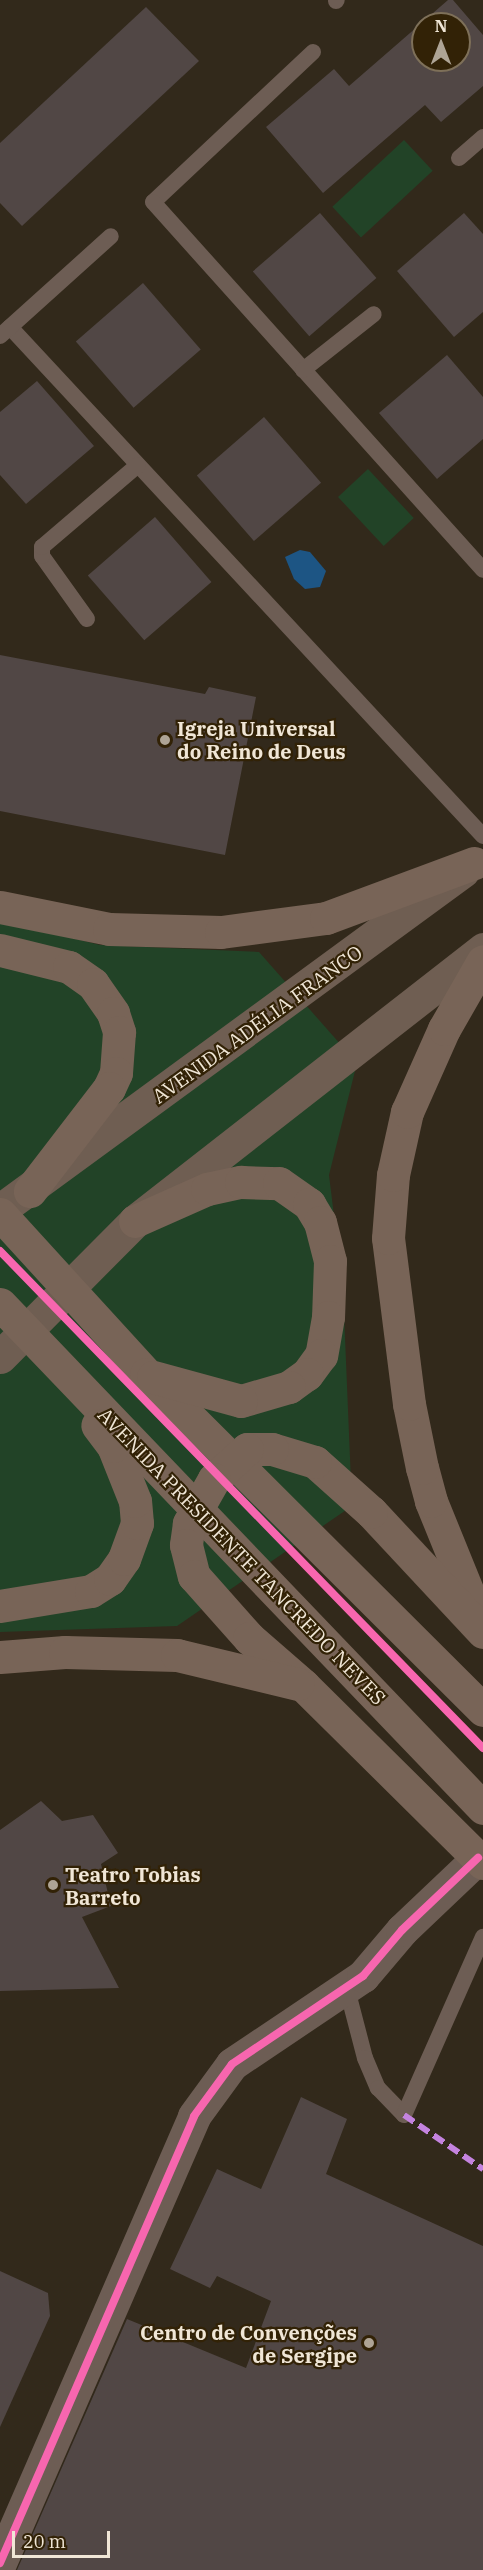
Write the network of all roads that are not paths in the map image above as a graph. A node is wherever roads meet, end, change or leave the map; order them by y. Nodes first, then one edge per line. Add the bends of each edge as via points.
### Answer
1 (313, 52) dead end
2 (483, 137) edge
3 (459, 158) dead end
4 (111, 236) dead end
5 (374, 314) dead end
6 (5, 332) edge
7 (303, 370) junction
8 (138, 465) junction
9 (483, 570) edge
10 (87, 619) dead end
11 (480, 851) edge
12 (0, 908) edge
13 (483, 949) edge
14 (0, 950) edge
15 (483, 961) edge
16 (30, 1191) junction
17 (0, 1212) edge
18 (135, 1221) junction
19 (0, 1304) edge
20 (0, 1357) edge
21 (54, 1359) junction
22 (146, 1374) junction
23 (0, 1606) edge
24 (483, 1630) edge
25 (0, 1657) edge
26 (303, 1685) junction
27 (483, 1710) edge
28 (483, 1808) edge
29 (480, 1861) edge
30 (483, 1937) edge
31 (347, 1989) junction
32 (0, 2563) edge

1 - 7 lane via 153,202
2 - 3 lane
4 - 6 lane
5 - 7 lane
6 - 8 lane
7 - 9 lane
8 - 10 lane via 42,547 42,556
8 - 11 lane
11 - 12 main road via 326,918 221,932 108,929
11 - 16 main road, AVENIDA ADÉLIA FRANCO
13 - 18 main road
14 - 16 main road via 69,967 93,984 113,1013 120,1054 109,1088
15 - 24 main road via 444,1029 407,1112 393,1175 388,1238 409,1404 422,1468 431,1501
16 - 17 main road, AVENIDA ADÉLIA FRANCO
17 - 22 main road
18 - 20 main road
18 - 22 main road via 207,1189 261,1181 279,1183 296,1192 320,1222 332,1283 321,1355 307,1374 289,1387 241,1401
19 - 21 main road, AVENIDA PRESIDENTE TANCREDO NEVES
21 - 23 main road via 59,1377 113,1446 130,1483 137,1522 133,1542 110,1579 91,1591 50,1601
21 - 28 main road, AVENIDA PRESIDENTE TANCREDO NEVES
22 - 27 main road
24 - 26 main road via 371,1512 315,1462 272,1449 247,1449 214,1479 189,1523 186,1545 194,1576 249,1638
25 - 26 main road via 65,1652 177,1655
26 - 29 main road
29 - 31 street via 402,1930
30 - 31 lane via 404,2115 378,2088
31 - 32 street via 232,2064 194,2116

